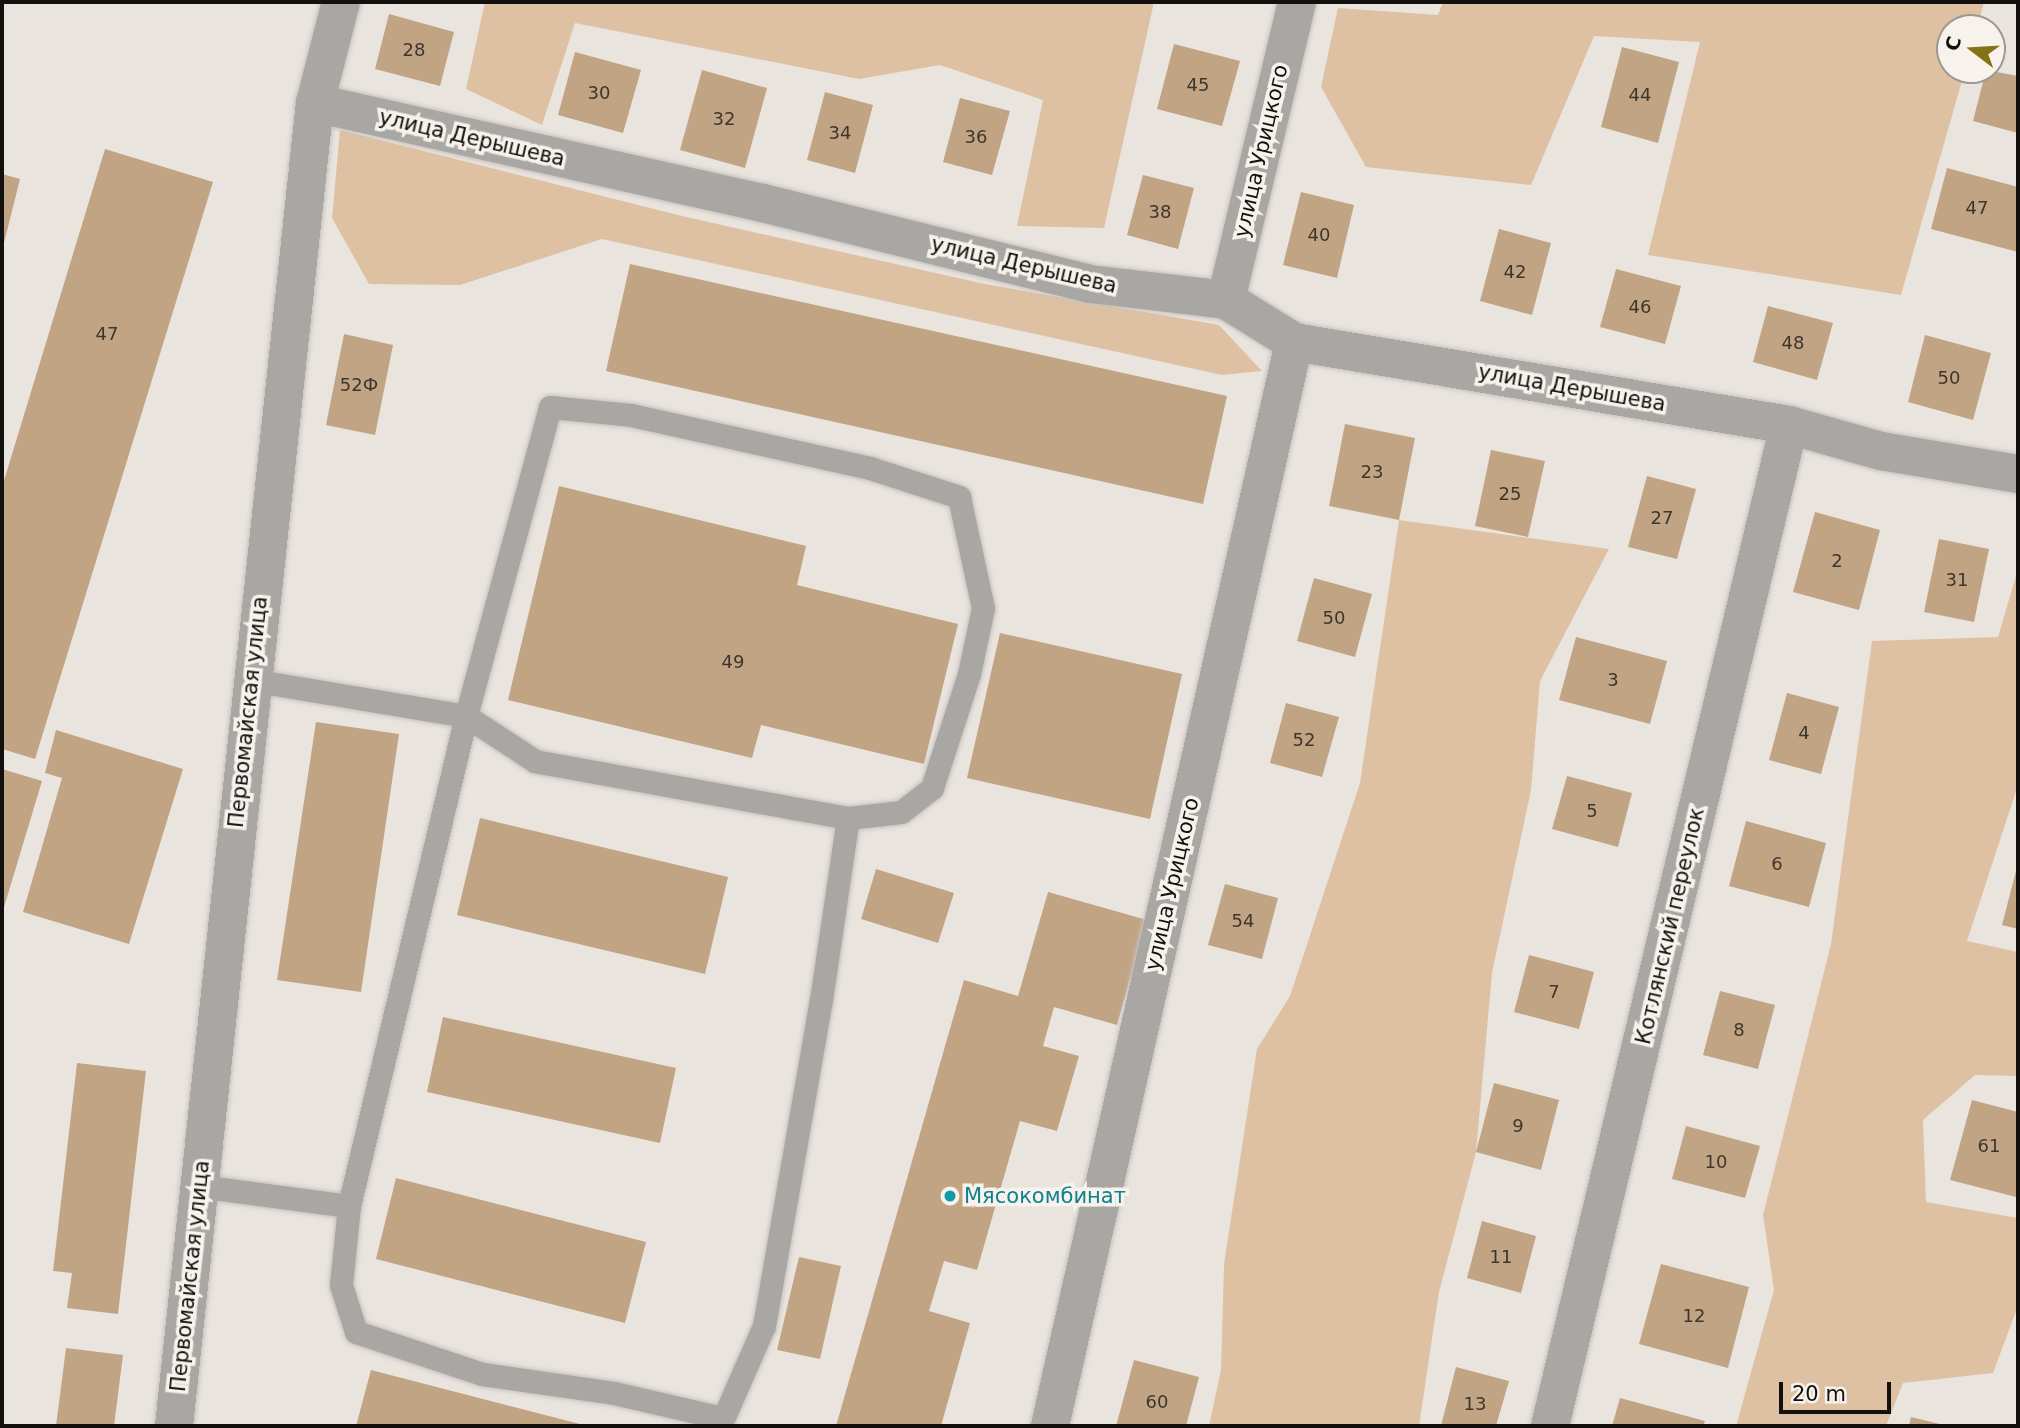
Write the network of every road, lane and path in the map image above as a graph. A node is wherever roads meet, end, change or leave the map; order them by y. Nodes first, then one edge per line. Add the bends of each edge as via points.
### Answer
1 (341, 2) edge
2 (1297, 2) edge
3 (315, 103) junction
4 (1226, 300) junction
5 (1294, 342) junction
6 (1789, 425) junction
7 (2018, 473) edge
8 (251, 680) junction
9 (466, 716) junction
10 (848, 818) junction
11 (199, 1186) junction
12 (349, 1206) junction
13 (721, 1422) edge
14 (174, 1426) edge
15 (1050, 1426) edge
16 (1550, 1426) edge

1 - 3 street, Первомайская улица
2 - 4 street, улица Урицкого
3 - 4 street, улица Дерышева via 763,203 1090,284
3 - 8 street, Первомайская улица
4 - 5 street, улица Дерышева
5 - 6 street, улица Дерышева
5 - 15 street, улица Урицкого
6 - 7 street, улица Дерышева via 1881,451
6 - 16 street, Котлянский переулок
8 - 9 lane
8 - 11 street, Первомайская улица
9 - 10 lane via 535,761
9 - 10 lane via 551,407 631,415 870,468 959,497 983,608 969,674 932,788 901,812
9 - 12 lane
10 - 13 lane via 764,1326
11 - 12 lane
11 - 14 street, Первомайская улица
12 - 13 lane via 341,1285 356,1332 482,1374 614,1393

